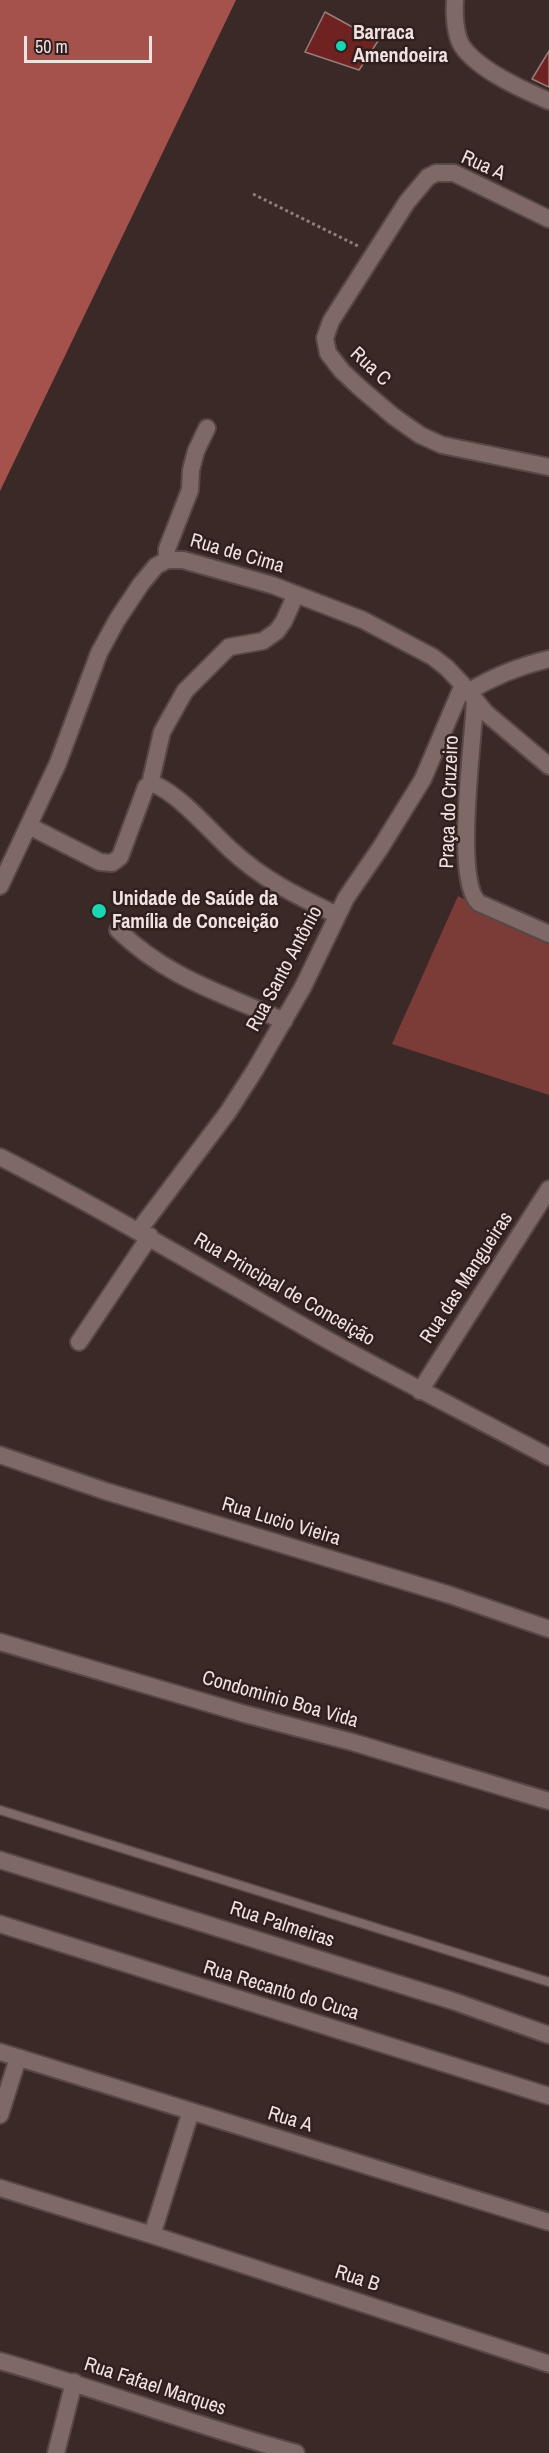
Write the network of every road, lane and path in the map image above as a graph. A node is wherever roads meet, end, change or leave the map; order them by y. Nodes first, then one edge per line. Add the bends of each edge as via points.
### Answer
1 (455, 0) edge
2 (549, 101) edge
3 (253, 194) dead end
4 (407, 201) joint
5 (549, 219) edge
6 (373, 254) junction
7 (207, 428) dead end
8 (549, 467) edge
9 (167, 560) junction
10 (296, 594) junction
11 (549, 659) edge
12 (469, 692) junction
13 (549, 766) edge
14 (150, 784) junction
15 (28, 826) junction
16 (0, 886) edge
17 (337, 915) junction
18 (118, 930) dead end
19 (549, 934) edge
20 (284, 1021) junction
21 (1, 1160) edge
22 (549, 1189) edge
23 (144, 1233) junction
24 (79, 1342) dead end
25 (420, 1390) junction
26 (0, 1455) edge
27 (549, 1457) edge
28 (549, 1629) edge
29 (0, 1642) edge
30 (549, 1801) edge
31 (0, 1810) edge
32 (0, 1860) edge
33 (0, 1924) edge
34 (549, 1982) edge
35 (549, 2035) edge
36 (0, 2052) edge
37 (18, 2058) junction
38 (549, 2096) edge
39 (191, 2111) junction
40 (0, 2115) edge
41 (0, 2188) edge
42 (549, 2222) edge
43 (152, 2235) junction
44 (0, 2361) edge
45 (549, 2364) edge
46 (74, 2382) junction
47 (56, 2453) edge
48 (296, 2453) edge

1 - 2 street via 462,46 503,80
3 - 6 path
4 - 5 street, Rua A via 428,177 454,173
4 - 6 street, Rua C
6 - 8 street, Rua C via 331,321 326,338 330,358 393,416 442,446
7 - 9 street via 196,451 190,490 167,549
9 - 10 street, Rua de Cima via 183,560
9 - 15 street, Rua de Cima via 156,566 141,584 99,653 58,763
10 - 12 street, Rua de Cima via 402,639 447,668
10 - 14 street via 277,630 263,641 229,647 185,691 162,732
11 - 12 street via 518,666
12 - 13 street, Rua de Cima via 486,712
12 - 17 street, Rua Santo Antônio via 450,715 423,779
12 - 19 street, Praça do Cruzeiro via 469,886 479,903
14 - 15 street via 140,798 120,857 112,863 100,862
14 - 17 street via 161,787 190,810 273,884
15 - 16 street, Rua de Cima
17 - 20 street, Rua Santo Antônio
18 - 20 street via 146,955 183,978
20 - 23 street, Rua Santo Antônio via 228,1112
21 - 23 street, Rua Principal de Conceição
22 - 25 street, Rua das Mangueiras
23 - 24 street, Rua Santo Antônio
23 - 25 street, Rua Principal de Conceição
25 - 27 street, Rua Principal de Conceição
26 - 28 street, Rua Lucio Vieira
29 - 30 street, Condominio Boa Vida
31 - 34 lane, Rua Palmeiras
32 - 35 street, Rua Palmeiras via 453,2001
33 - 38 street, Rua Recanto do Cuca
36 - 37 street, Rua A
37 - 39 street, Rua A
37 - 40 street
39 - 42 street, Rua A
39 - 43 street
41 - 43 street, Rua B
43 - 45 street, Rua B
44 - 46 street, Rua Fafael Marques
46 - 47 street
46 - 48 street, Rua Fafael Marques

